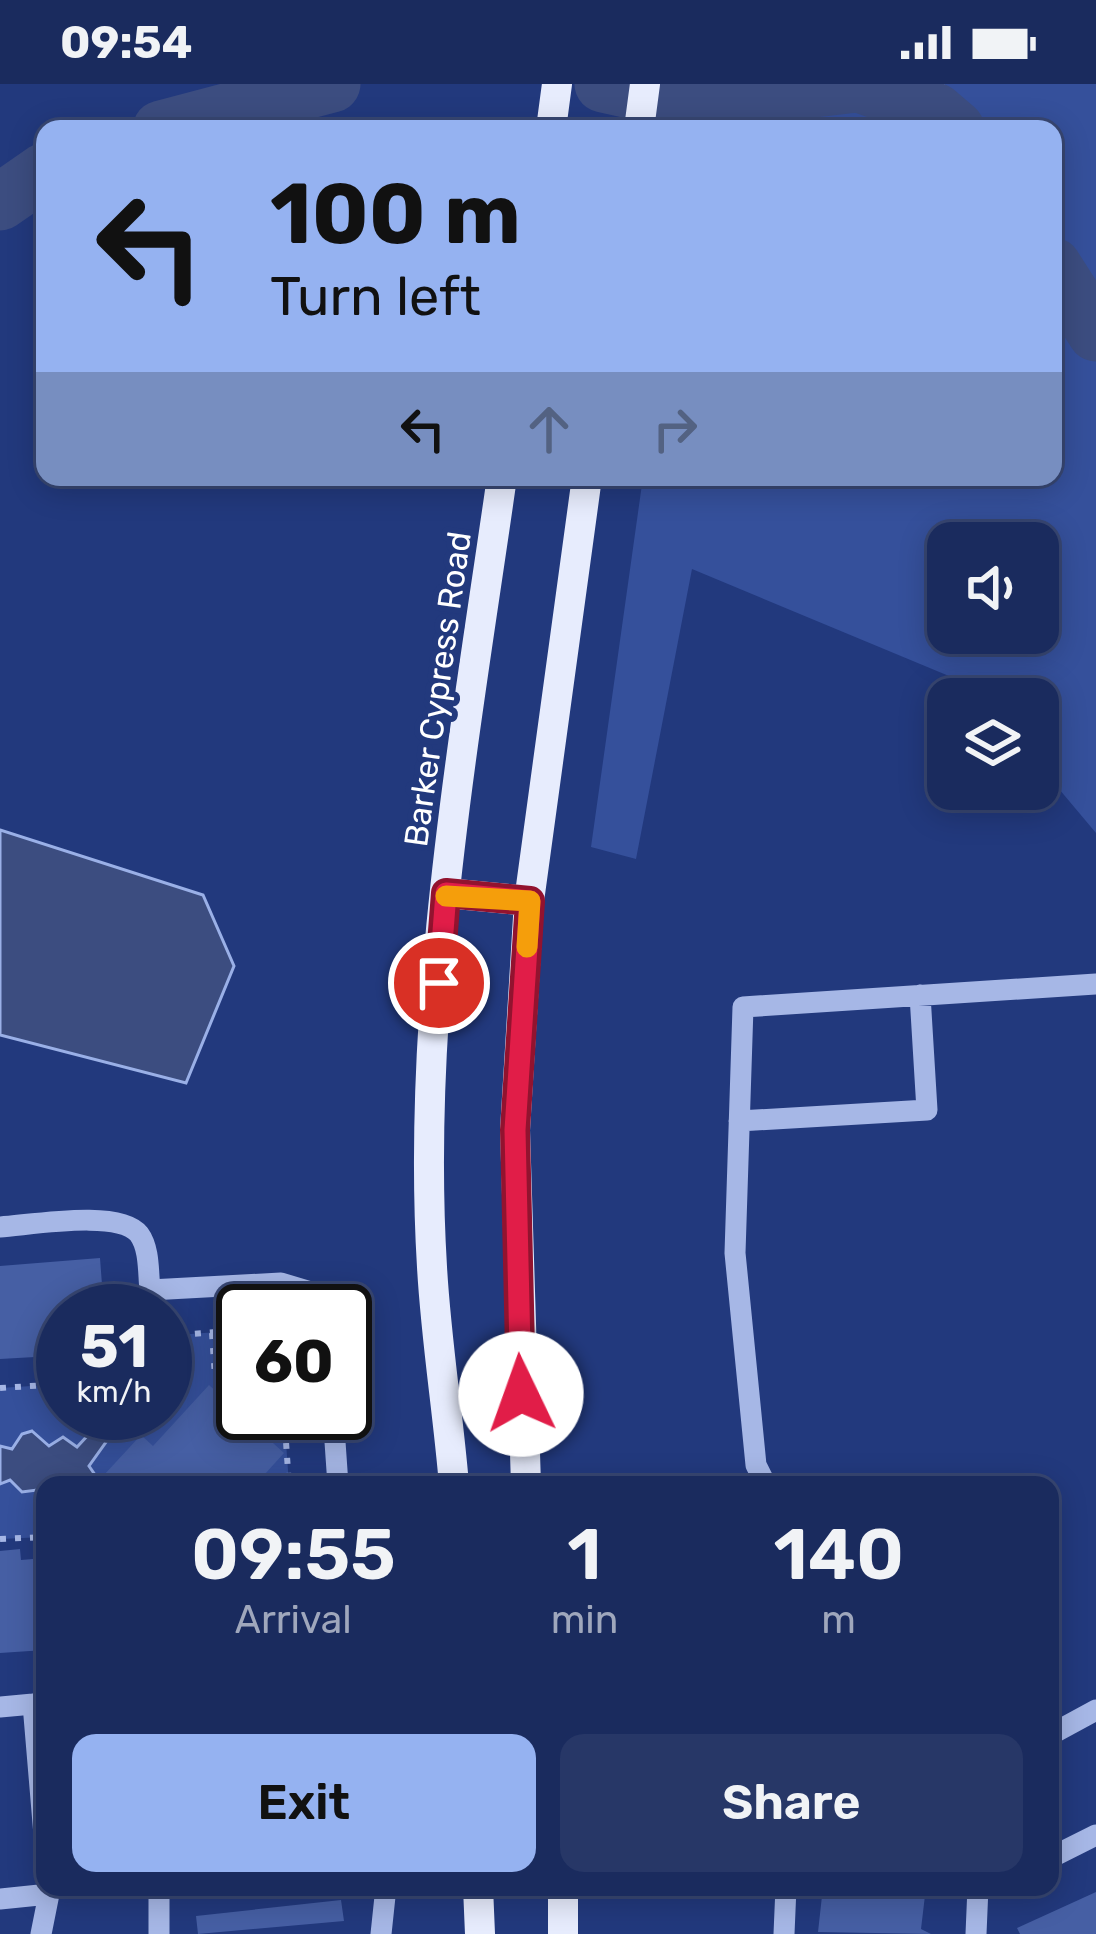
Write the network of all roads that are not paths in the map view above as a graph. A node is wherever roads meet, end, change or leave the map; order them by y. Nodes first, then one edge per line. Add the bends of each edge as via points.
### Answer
1 (557, 84) edge
2 (645, 84) edge
3 (552, 120) edge
4 (640, 120) edge
5 (500, 486) edge
6 (586, 486) edge
7 (446, 893) junction
8 (530, 901) junction
9 (1096, 984) edge
10 (920, 995) junction
11 (739, 1121) junction
12 (0, 1227) edge
13 (216, 1286) edge
14 (335, 1440) edge
15 (337, 1476) edge
16 (453, 1476) edge
17 (526, 1476) edge
18 (761, 1476) edge
19 (36, 1703) edge
20 (0, 1707) edge
21 (1096, 1710) edge
22 (1059, 1731) edge
23 (1096, 1834) edge
24 (1059, 1853) edge
25 (36, 1893) edge
26 (48, 1896) edge
27 (158, 1896) edge
28 (385, 1896) edge
29 (478, 1896) edge
30 (563, 1896) edge
31 (786, 1896) edge
32 (978, 1896) edge
33 (0, 1899) edge
34 (41, 1934) edge
35 (158, 1934) edge
36 (381, 1934) edge
37 (480, 1934) edge
38 (563, 1934) edge
39 (784, 1934) edge
40 (976, 1934) edge

1 - 3 main road
2 - 4 main road
5 - 7 main road, Barker Cypress Road
6 - 8 main road
7 - 8 main road
7 - 16 main road, Barker Cypress Road via 431,1265
8 - 17 main road via 515,1130
9 - 10 street
10 - 11 street via 742,1007
10 - 11 street via 927,1110
11 - 18 street via 735,1253
12 - 13 street via 117,1221 145,1245 149,1290
14 - 15 street
19 - 20 street
21 - 22 street
23 - 24 street
25 - 33 street
26 - 34 street
27 - 35 street
28 - 36 street
29 - 37 main road
30 - 38 main road
31 - 39 street
32 - 40 street

